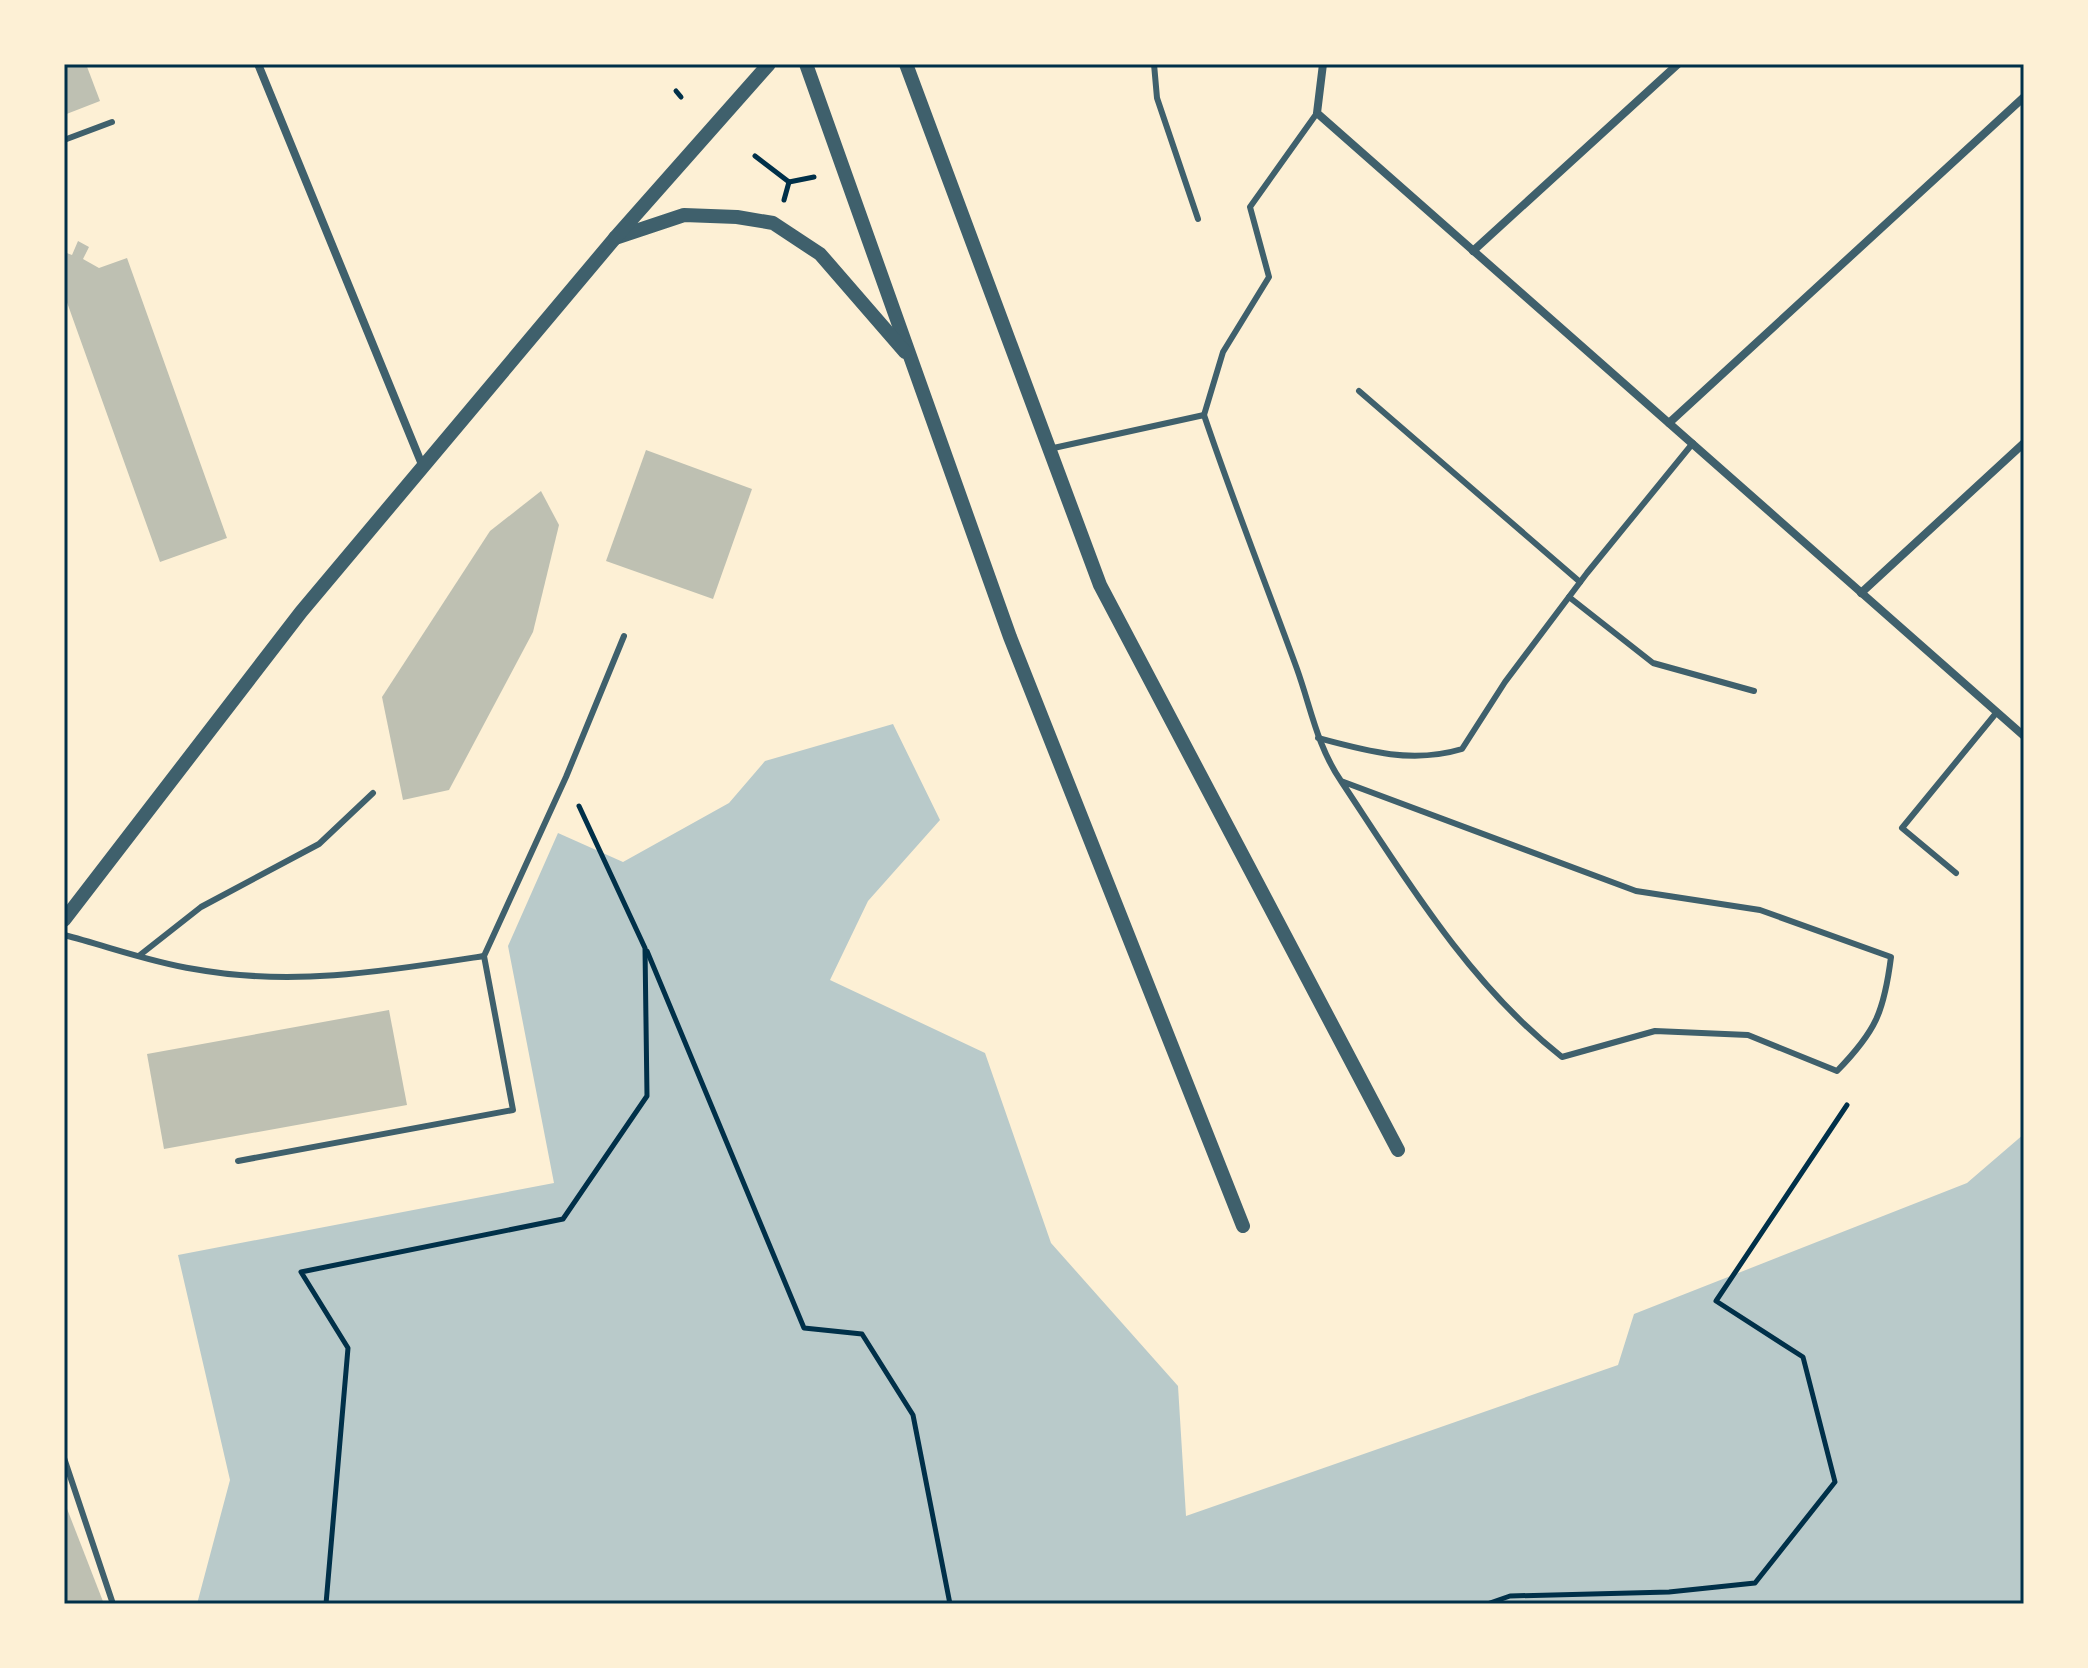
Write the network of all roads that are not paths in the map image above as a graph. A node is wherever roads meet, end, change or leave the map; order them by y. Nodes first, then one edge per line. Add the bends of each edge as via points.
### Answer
1 (258, 64) edge
2 (769, 64) edge
3 (806, 64) edge
4 (906, 64) edge
5 (1154, 64) edge
6 (1678, 64) edge
7 (1325, 66) edge
8 (2024, 97) edge
9 (1317, 113) junction
10 (112, 122) dead end
11 (64, 140) edge
12 (1198, 219) dead end
13 (615, 238) junction
14 (1473, 251) junction
15 (911, 358) junction
16 (1359, 391) dead end
17 (1204, 415) junction
18 (1669, 423) junction
19 (1693, 443) junction
20 (2024, 443) edge
21 (1049, 449) junction
22 (423, 467) junction
23 (1580, 582) junction
24 (1861, 593) junction
25 (1569, 597) junction
26 (624, 636) dead end
27 (1754, 691) dead end
28 (1997, 712) junction
29 (2024, 736) edge
30 (1318, 738) junction
31 (1341, 781) junction
32 (373, 793) dead end
33 (1956, 873) dead end
34 (64, 920) edge
35 (64, 935) edge
36 (140, 955) junction
37 (484, 956) junction
38 (1398, 1150) dead end
39 (238, 1161) dead end
40 (1243, 1226) dead end
41 (64, 1458) edge
42 (113, 1604) edge

1 - 22 street
2 - 13 street
3 - 15 street
4 - 21 street
5 - 12 lane via 1157,98
6 - 14 street
7 - 9 street
8 - 18 street
9 - 14 street
9 - 17 lane via 1250,207 1269,277 1223,352
10 - 11 lane
13 - 15 street via 684,215 773,223 820,254
13 - 22 street
14 - 18 street
15 - 40 street via 1010,637
16 - 23 lane
17 - 21 lane
17 - 30 lane
18 - 19 street
19 - 23 lane
19 - 24 street
20 - 24 street
21 - 38 street via 1100,585
22 - 34 street via 301,612
23 - 25 lane
24 - 28 street
25 - 27 lane via 1653,663
25 - 30 lane via 1462,749 1436,757 1381,755
26 - 37 lane
28 - 29 street
28 - 33 lane via 1902,828
30 - 31 lane via 1322,754
31 - 31 lane via 1636,891 1760,910 1891,957 1885,1005 1862,1045 1837,1071 1748,1035 1655,1031 1562,1057 1520,1024 1432,918
32 - 36 lane via 319,844 201,907
35 - 36 lane
36 - 37 lane via 194,969 286,978 366,975
37 - 39 lane via 513,1110
41 - 42 lane

